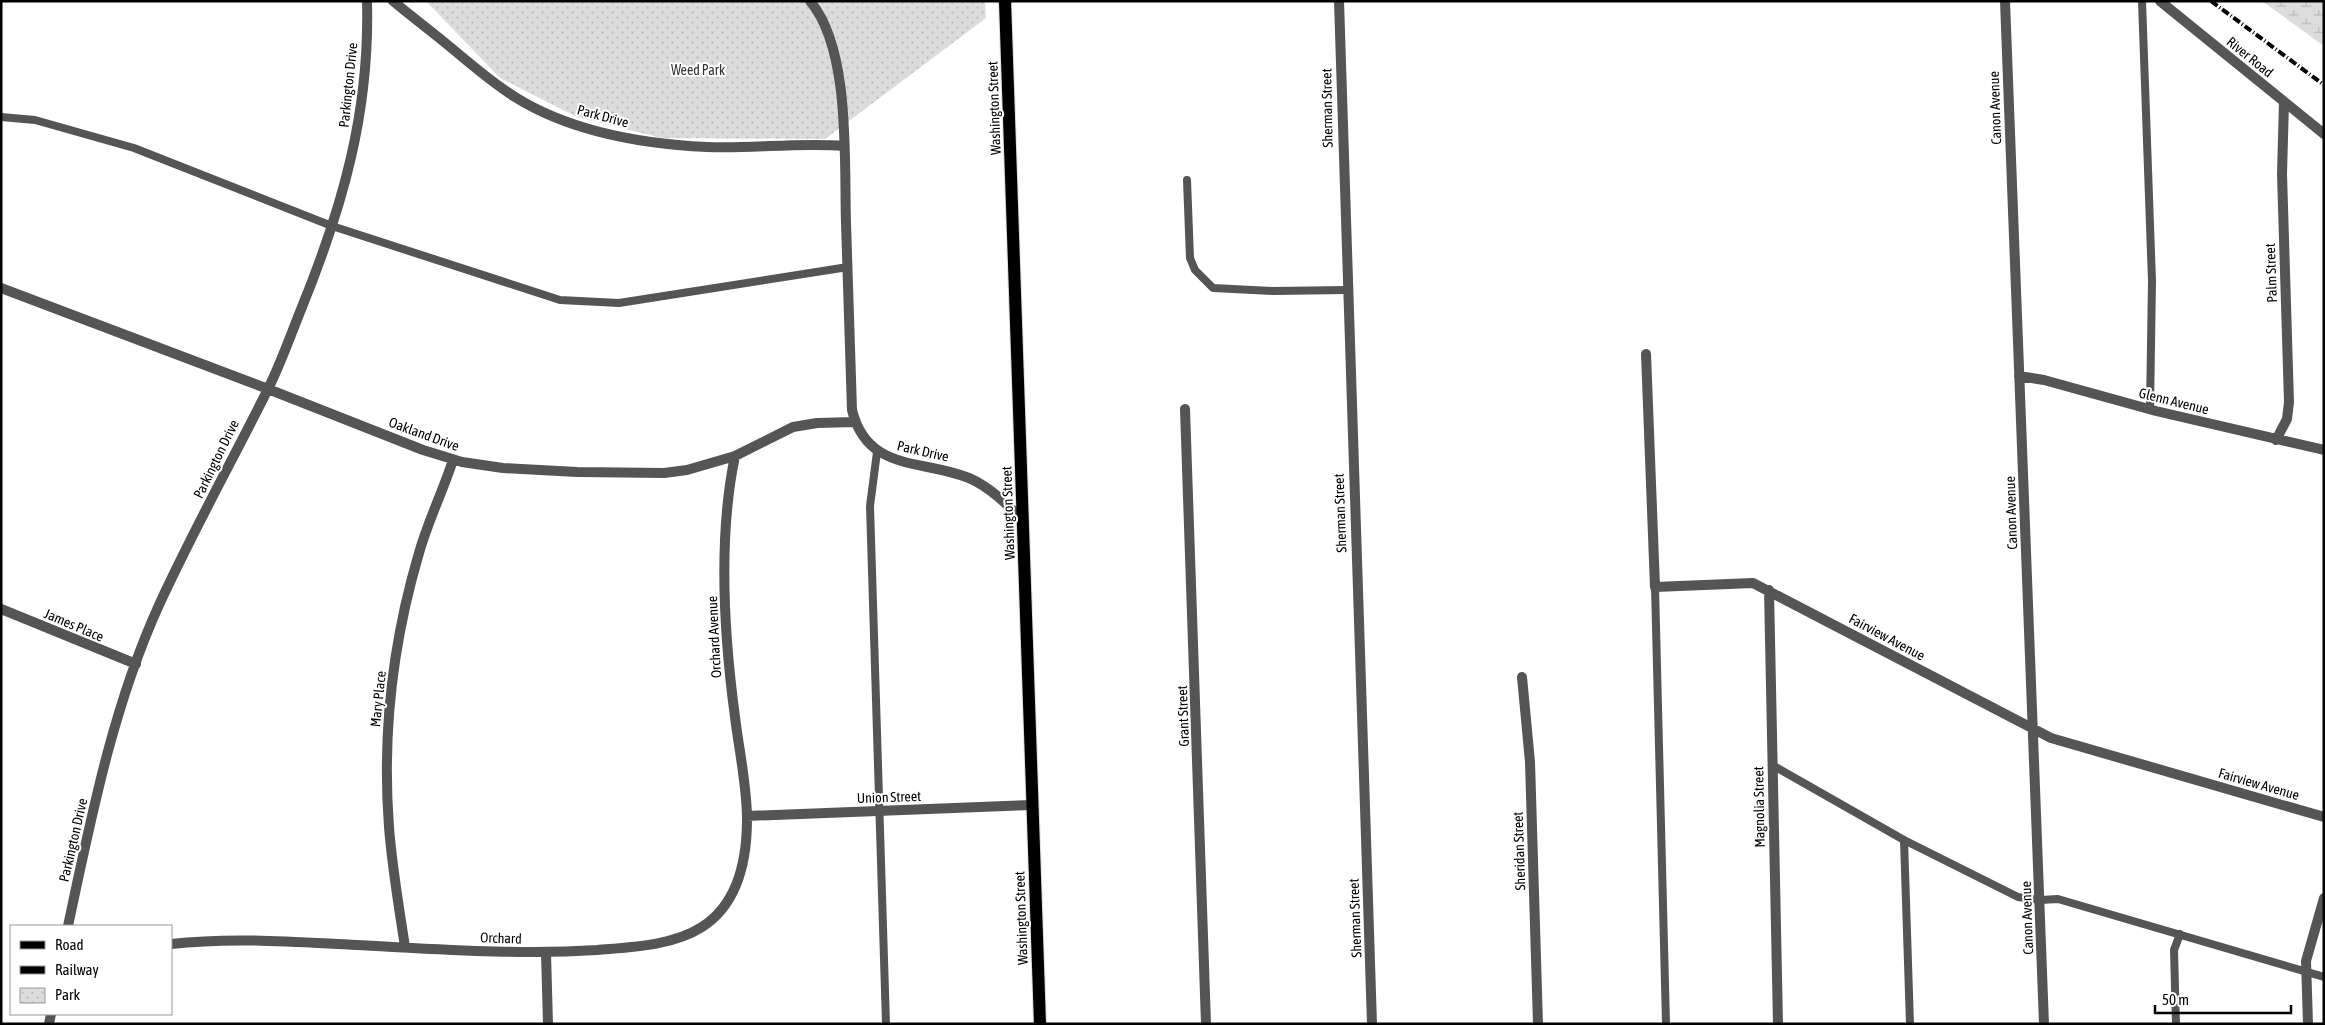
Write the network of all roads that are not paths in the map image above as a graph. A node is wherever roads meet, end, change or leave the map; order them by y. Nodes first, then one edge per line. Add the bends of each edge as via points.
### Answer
1 (367, 1) edge
2 (393, 1) edge
3 (810, 1) edge
4 (1005, 1) edge
5 (1339, 1) edge
6 (2005, 1) edge
7 (2142, 1) edge
8 (2160, 1) edge
9 (2284, 102) junction
10 (1, 117) edge
11 (2324, 134) edge
12 (844, 146) junction
13 (1187, 180) dead end
14 (332, 226) junction
15 (848, 267) junction
16 (1, 288) edge
17 (1347, 290) junction
18 (1646, 354) dead end
19 (2019, 376) junction
20 (268, 389) junction
21 (1185, 408) dead end
22 (2150, 409) junction
23 (855, 422) junction
24 (2276, 440) junction
25 (2324, 450) edge
26 (877, 452) junction
27 (735, 456) junction
28 (453, 460) junction
29 (1023, 521) junction
30 (1654, 587) junction
31 (1769, 590) junction
32 (1, 609) edge
33 (136, 664) junction
34 (1522, 677) dead end
35 (2033, 730) junction
36 (1772, 765) junction
37 (1032, 805) junction
38 (878, 811) junction
39 (747, 816) junction
40 (2324, 817) edge
41 (1904, 840) junction
42 (2324, 898) edge
43 (2040, 900) junction
44 (68, 925) edge
45 (2180, 934) junction
46 (172, 944) edge
47 (405, 947) junction
48 (546, 953) junction
49 (2307, 972) junction
50 (2324, 976) edge
51 (548, 1024) edge
52 (886, 1024) edge
53 (1040, 1024) edge
54 (1206, 1024) edge
55 (1372, 1024) edge
56 (1538, 1024) edge
57 (1666, 1024) edge
58 (1778, 1024) edge
59 (1910, 1024) edge
60 (2044, 1024) edge
61 (2176, 1024) edge
62 (2308, 1024) edge

1 - 14 street, Parkington Drive via 366,64 356,142
2 - 12 street, Park Drive via 516,98 583,127 630,138 708,147
3 - 12 street, Park Drive via 832,44 842,101
4 - 29 main road, Washington Street
5 - 17 street, Sherman Street
6 - 19 street, Canon Avenue
7 - 22 lane via 2152,281
8 - 9 street, River Road
9 - 11 street, River Road
9 - 24 street, Palm Street via 2282,174 2289,402 2287,419
10 - 14 lane via 35,120 134,148
12 - 15 street, Park Drive
13 - 17 lane via 1190,258 1204,282 1213,288 1264,291
14 - 15 lane via 560,300 619,303
14 - 20 street, Parkington Drive via 320,264
15 - 23 street, Park Drive
16 - 20 street, Oakland Drive
17 - 55 street, Sherman Street
18 - 30 street
19 - 22 street, Glenn Avenue
19 - 35 street, Canon Avenue
20 - 28 street, Oakland Drive
20 - 33 street, Parkington Drive via 159,604
21 - 54 street, Grant Street
22 - 24 street, Glenn Avenue
23 - 26 street, Park Drive
23 - 27 street, Oakland Drive via 817,423 793,428
24 - 25 street, Glenn Avenue
26 - 29 street, Park Drive via 891,459 972,479
26 - 38 lane via 870,506
27 - 28 street, Oakland Drive via 664,473 503,468
27 - 39 street, Orchard Avenue via 726,546 725,609
28 - 47 street, Mary Place via 419,552 394,671 389,717 389,827
29 - 37 main road, Washington Street
30 - 31 street, Fairview Avenue via 1744,582
30 - 57 lane
31 - 35 street, Fairview Avenue
31 - 36 street, Magnolia Street
32 - 33 street, James Place
33 - 44 street, Parkington Drive via 91,821
34 - 56 street, Sheridan Street via 1530,762
35 - 40 street, Fairview Avenue via 2108,756
35 - 43 street, Canon Avenue
36 - 41 lane
36 - 58 street, Magnolia Street
37 - 38 street, Union Street
37 - 53 main road, Washington Street
38 - 39 street, Union Street
38 - 52 lane
39 - 48 street, Orchard via 744,860 736,888 714,918 701,928 662,942 626,948
41 - 43 lane via 2018,897
41 - 59 lane
42 - 49 street via 2306,961
43 - 45 lane via 2058,899
43 - 60 street, Canon Avenue
45 - 49 lane
45 - 61 lane via 2174,950
46 - 47 street, Orchard via 256,939
47 - 48 street, Orchard
48 - 51 street
49 - 50 lane
49 - 62 street

